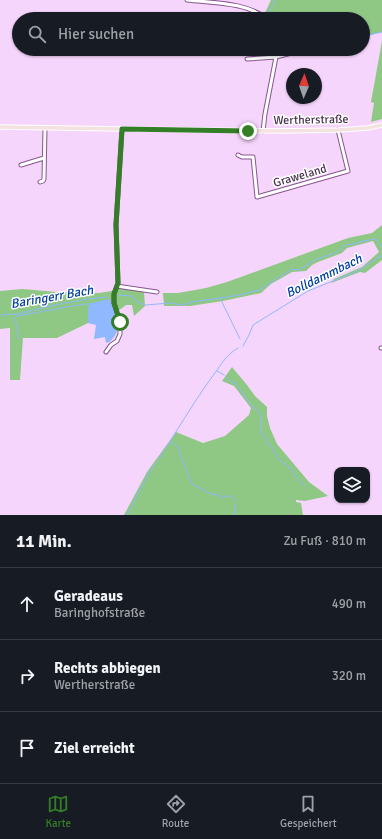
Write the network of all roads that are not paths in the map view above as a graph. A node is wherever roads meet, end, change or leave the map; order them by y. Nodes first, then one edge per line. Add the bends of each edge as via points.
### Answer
1 (187, 0) edge
2 (237, 0) edge
3 (238, 5) junction
4 (255, 12) edge
5 (280, 56) edge
6 (276, 57) junction
7 (247, 59) dead end
8 (382, 125) edge
9 (0, 127) edge
10 (45, 128) junction
11 (122, 129) junction
12 (338, 130) junction
13 (263, 131) junction
14 (238, 155) dead end
15 (44, 158) junction
16 (21, 165) dead end
17 (40, 182) dead end
18 (117, 286) junction
19 (157, 292) dead end
20 (106, 352) dead end

1 - 3 street
2 - 3 street
3 - 4 street
5 - 6 street
6 - 7 street
6 - 13 street
8 - 12 main road, Wertherstraße
9 - 10 main road, Wertherstraße
10 - 11 main road, Wertherstraße
10 - 15 street
11 - 13 main road, Wertherstraße
11 - 18 street via 116,225
12 - 13 main road, Wertherstraße
12 - 14 street, Graweland via 348,171 257,198 253,157
15 - 16 street
15 - 17 street via 44,179
18 - 19 street
18 - 20 street via 114,303 120,334

